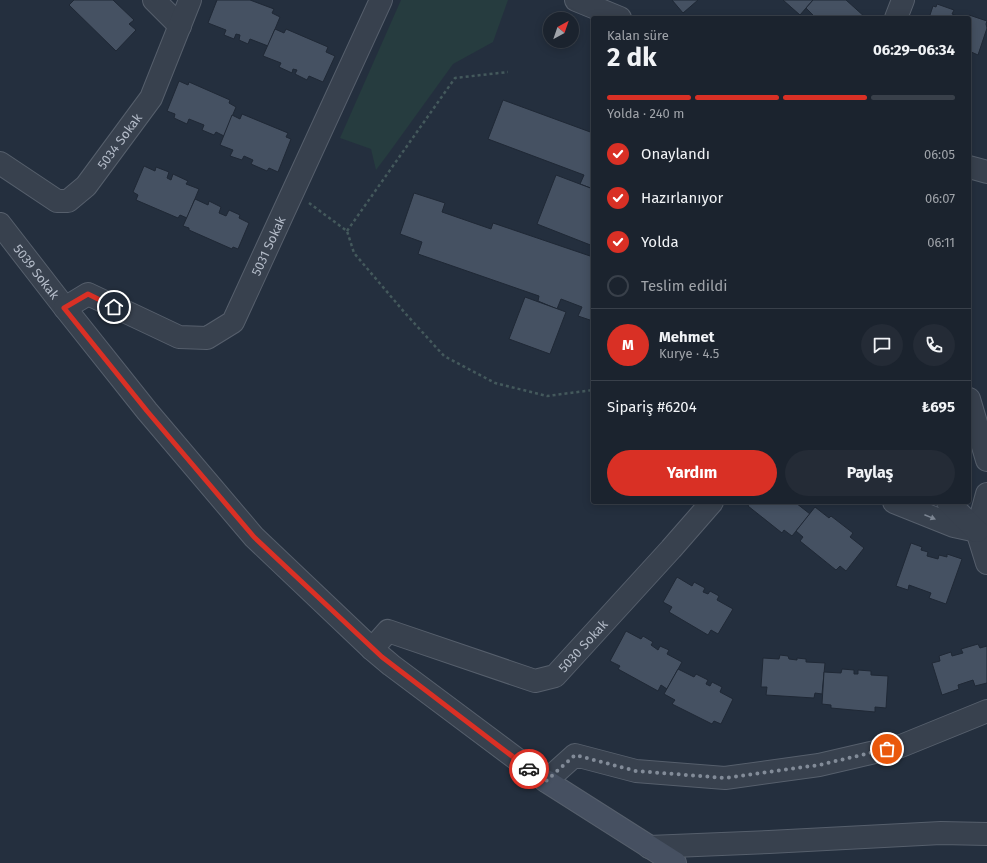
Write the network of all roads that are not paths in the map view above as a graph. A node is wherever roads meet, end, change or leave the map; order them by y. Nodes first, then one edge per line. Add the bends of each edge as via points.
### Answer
1 (154, 0) edge
2 (190, 0) edge
3 (381, 0) edge
4 (576, 0) edge
5 (903, 0) edge
6 (615, 16) edge
7 (897, 16) edge
8 (180, 26) junction
9 (0, 163) edge
10 (971, 168) edge
11 (987, 172) edge
12 (0, 224) edge
13 (64, 308) junction
14 (971, 405) edge
15 (987, 460) edge
16 (987, 494) edge
17 (710, 504) edge
18 (899, 504) edge
19 (950, 504) edge
20 (977, 531) junction
21 (987, 563) edge
22 (372, 649) junction
23 (987, 711) edge
24 (546, 781) junction
25 (987, 834) edge
26 (648, 847) junction
27 (675, 863) edge

1 - 8 street
2 - 8 street, 5034 Sokak
3 - 13 street, 5031 Sokak via 233,322 207,338 179,337 88,294
4 - 6 street
5 - 7 street
8 - 9 street, 5034 Sokak via 151,98 86,186 68,201 57,201
10 - 11 street
12 - 13 street, 5039 Sokak
13 - 22 street, 5039 Sokak via 254,537
14 - 15 street
16 - 20 street
17 - 22 street, 5030 Sokak via 555,676 535,681 388,631
18 -> 20 street via 954,526
19 - 20 street
20 - 21 street
22 - 24 street, 5039 Sokak
23 - 24 street via 901,746 819,765 725,778 636,771 575,755
24 - 26 main road
25 - 26 street via 941,833
26 - 27 main road

